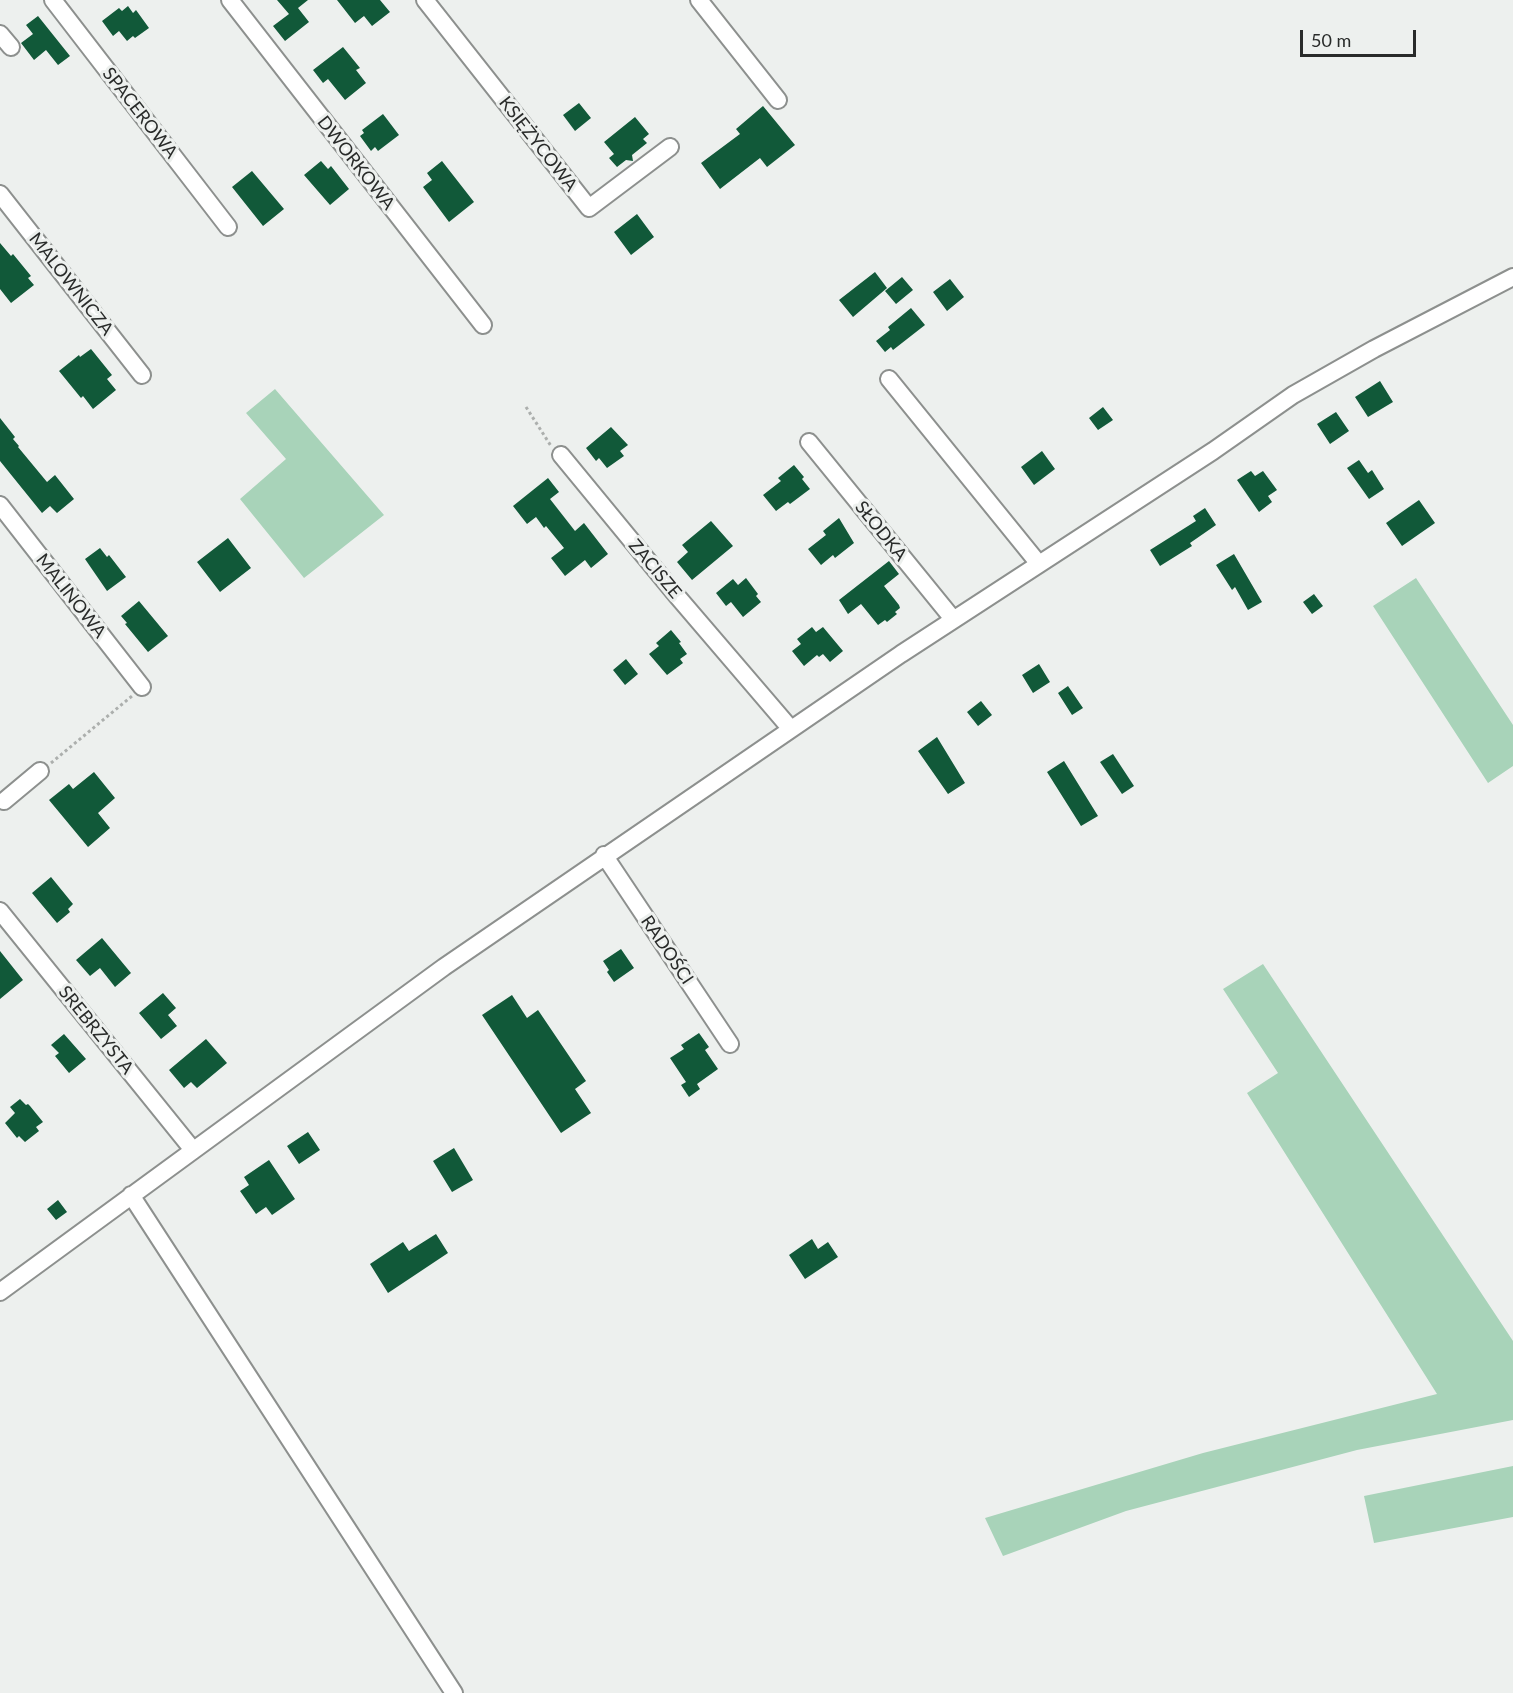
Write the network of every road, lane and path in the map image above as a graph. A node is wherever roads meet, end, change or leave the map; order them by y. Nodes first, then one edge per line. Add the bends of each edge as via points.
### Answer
1 (53, 0) edge
2 (230, 0) edge
3 (425, 0) edge
4 (699, 0) edge
5 (778, 100) dead end
6 (670, 147) dead end
7 (0, 194) edge
8 (228, 227) dead end
9 (1513, 277) edge
10 (483, 325) dead end
11 (142, 375) dead end
12 (889, 379) dead end
13 (526, 407) dead end
14 (809, 442) dead end
15 (561, 455) joint
16 (0, 505) edge
17 (1039, 564) junction
18 (953, 620) junction
19 (142, 687) joint
20 (790, 728) junction
21 (40, 771) joint
22 (1, 800) edge
23 (604, 855) junction
24 (0, 911) edge
25 (730, 1044) dead end
26 (190, 1152) junction
27 (131, 1195) junction
28 (0, 1292) edge
29 (454, 1693) edge

1 - 8 street, SPACEROWA
2 - 10 street, DWORKOWA
3 - 6 street, KSIĘŻYCOWA via 589,208
4 - 5 street
7 - 11 street, MALOWNICZA
9 - 17 street via 1308,386
12 - 17 street
13 - 15 path
14 - 18 street, SŁODKA
15 - 20 street, ZACISZE
16 - 19 street, MALINOWA
17 - 18 street
18 - 20 street
19 - 21 path
20 - 23 street
21 - 22 street
23 - 25 street, RADOŚCI
23 - 26 street via 444,966
24 - 26 street, SREBRZYSTA
26 - 27 street
27 - 28 street
27 - 29 street

